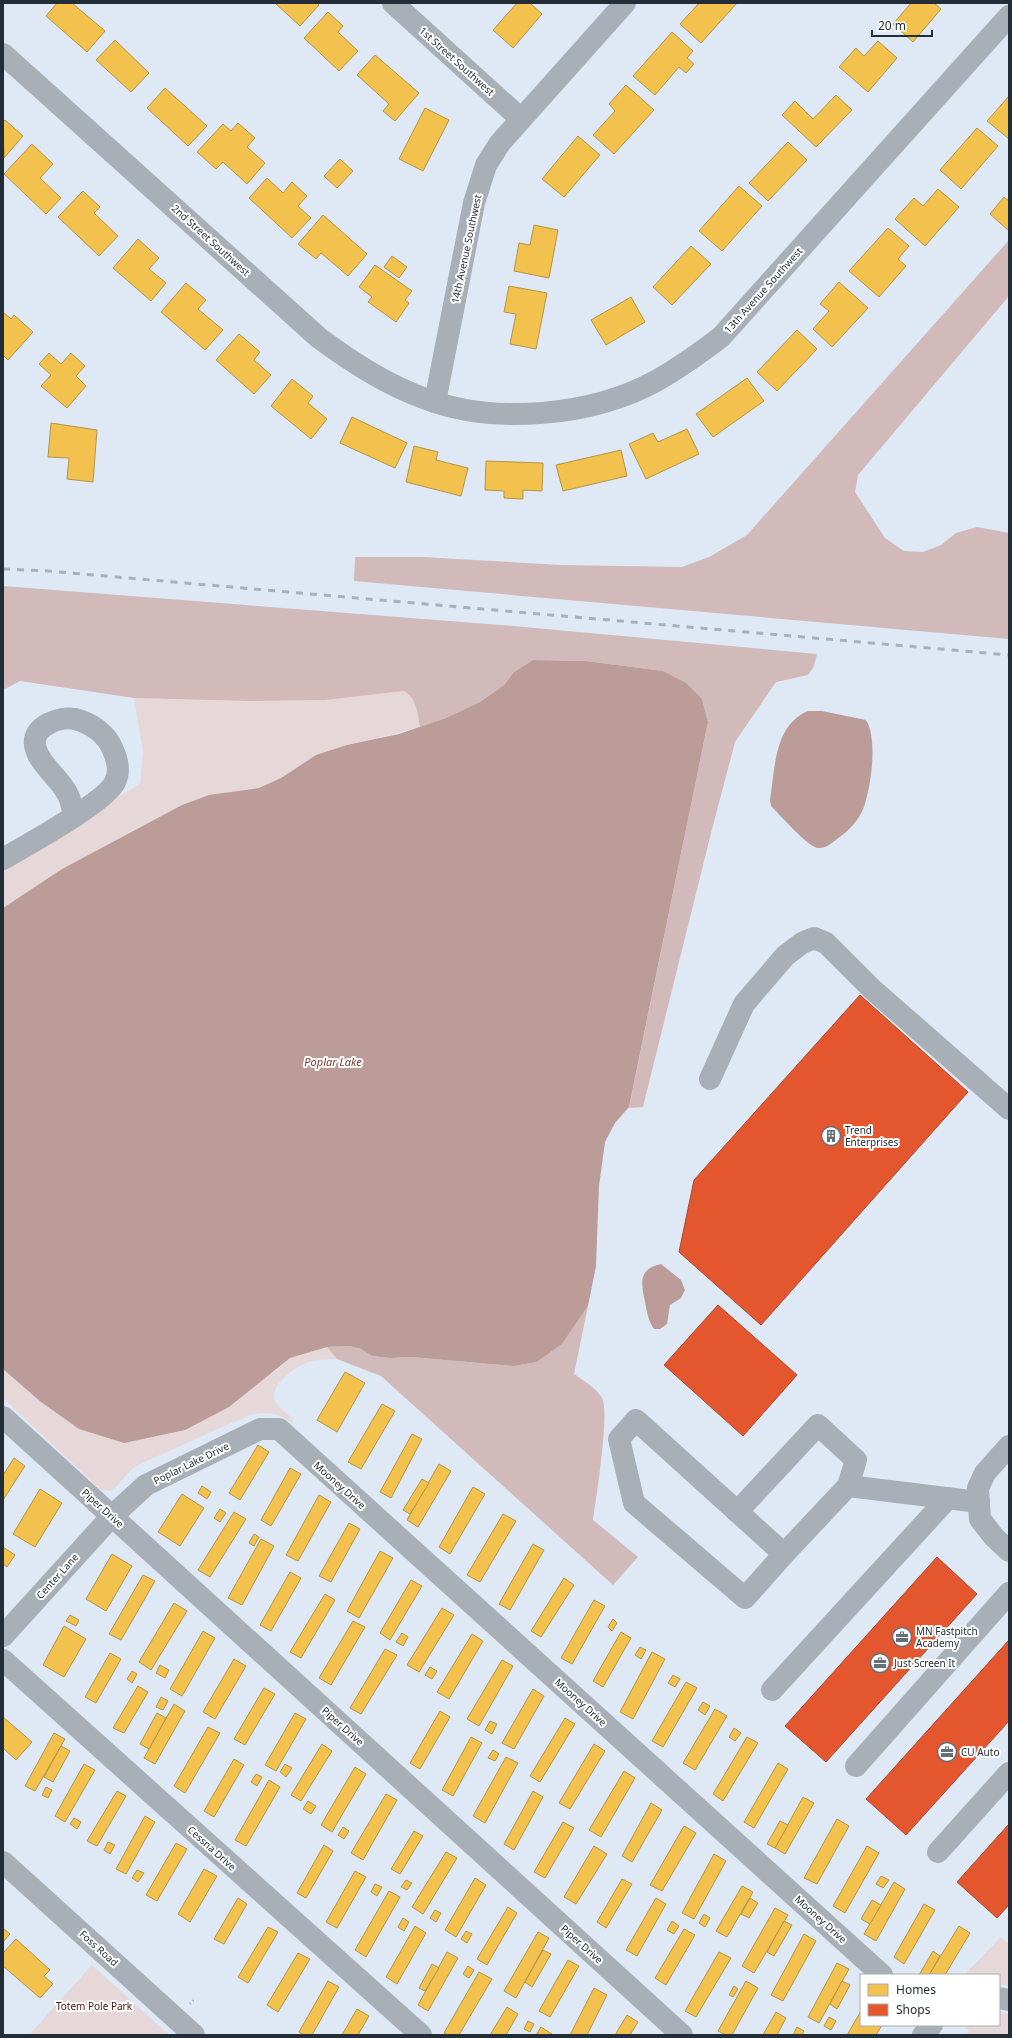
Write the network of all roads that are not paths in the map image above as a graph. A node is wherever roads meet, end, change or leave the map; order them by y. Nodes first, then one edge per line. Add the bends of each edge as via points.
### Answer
1 (393, 3) edge
2 (625, 3) edge
3 (1009, 16) edge
4 (3, 54) edge
5 (521, 119) junction
6 (435, 402) junction
7 (68, 820) dead end
8 (3, 859) edge
9 (710, 1079) dead end
10 (1009, 1109) edge
11 (3, 1417) edge
12 (279, 1429) joint
13 (1009, 1446) edge
14 (848, 1486) junction
15 (948, 1498) junction
16 (979, 1502) junction
17 (737, 1512) junction
18 (112, 1516) junction
19 (1009, 1551) edge
20 (784, 1554) junction
21 (1009, 1592) edge
22 (3, 1636) edge
23 (3, 1660) edge
24 (772, 1690) dead end
25 (856, 1766) dead end
26 (1009, 1773) edge
27 (938, 1852) dead end
28 (3, 1862) edge
29 (881, 1974) edge
30 (931, 2026) edge
31 (194, 2035) edge
32 (421, 2035) edge
33 (682, 2035) edge
34 (923, 2035) edge

1 - 5 street, 1st Street Southwest
2 - 5 street, 14th Avenue Southwest
3 - 6 street, 13th Avenue Southwest via 740,318 692,359 655,382 621,396 586,406 543,413 507,414
4 - 6 street, 2nd Street Southwest via 319,338 348,360 386,382
5 - 6 street, 14th Avenue Southwest via 500,143 486,165 474,203
7 - 8 street
9 - 10 street via 744,1004 785,956 802,943 814,938 826,943 872,989
11 - 18 street, Piper Drive
12 - 18 street, Poplar Lake Drive via 260,1429 146,1485
12 - 29 street, Mooney Drive
13 - 16 street via 985,1473 978,1488
14 - 15 street
14 - 17 street via 856,1460 818,1425
14 - 20 street
15 - 16 street
15 - 24 street
16 - 19 street via 980,1520
17 - 20 street
17 - 20 street via 636,1420 619,1439 634,1503 745,1598
18 - 22 street, Center Lane
18 - 33 street, Piper Drive
21 - 25 street
23 - 32 street, Cessna Drive
26 - 27 street
28 - 31 street, Foss Road
30 - 34 street

